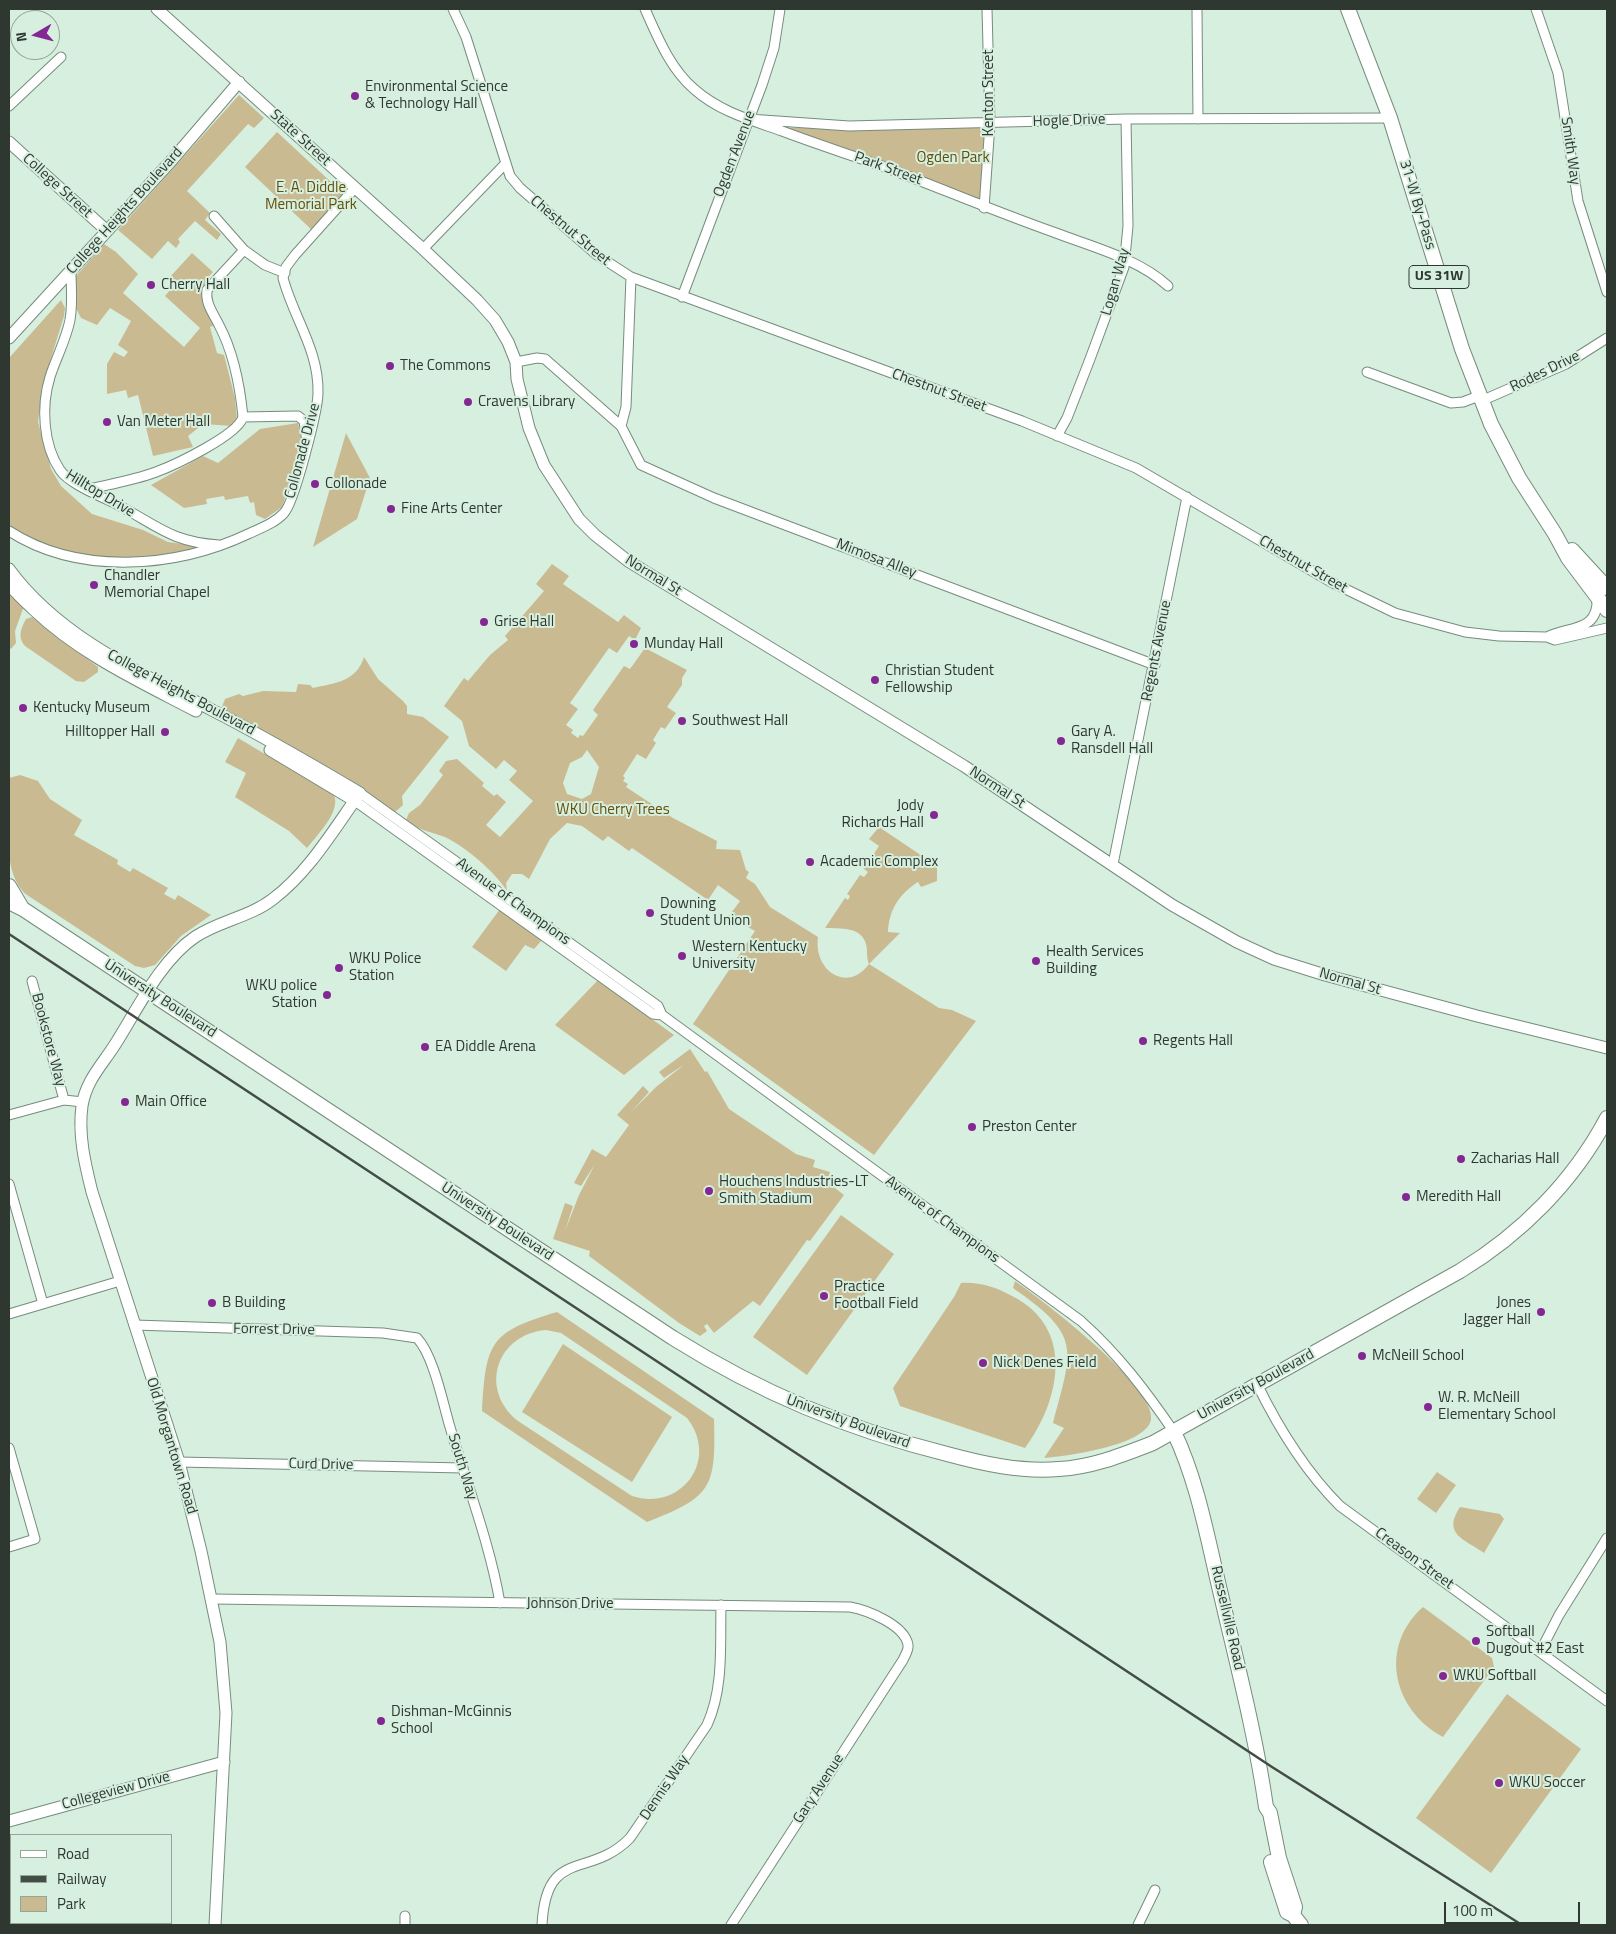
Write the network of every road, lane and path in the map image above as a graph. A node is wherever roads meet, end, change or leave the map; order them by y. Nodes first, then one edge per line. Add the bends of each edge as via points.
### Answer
1 (157, 9) edge
2 (453, 9) edge
3 (646, 9) edge
4 (780, 9) edge
5 (988, 9) edge
6 (1197, 9) edge
7 (1348, 9) edge
8 (1536, 9) edge
9 (61, 57) dead end
10 (239, 82) junction
11 (9, 106) edge
12 (1390, 118) junction
13 (749, 119) junction
14 (1126, 119) junction
15 (1198, 119) junction
16 (990, 124) junction
17 (9, 142) edge
18 (505, 164) junction
19 (355, 188) junction
20 (984, 208) junction
21 (214, 216) dead end
22 (106, 230) junction
23 (423, 248) junction
24 (244, 250) junction
25 (1125, 260) junction
26 (71, 271) junction
27 (285, 273) junction
28 (631, 277) junction
29 (1168, 286) dead end
30 (1607, 292) edge
31 (682, 297) junction
32 (9, 338) edge
33 (1607, 338) edge
34 (516, 362) junction
35 (1367, 372) dead end
36 (1480, 399) junction
37 (243, 417) junction
38 (620, 426) junction
39 (1057, 436) junction
40 (308, 445) junction
41 (89, 489) junction
42 (1186, 497) junction
43 (9, 531) edge
44 (220, 546) junction
45 (9, 570) edge
46 (9, 584) edge
47 (1602, 593) edge
48 (1607, 610) edge
49 (1607, 628) edge
50 (1547, 637) junction
51 (1155, 665) junction
52 (357, 797) junction
53 (1113, 864) junction
54 (9, 886) edge
55 (9, 902) edge
56 (23, 909) junction
57 (32, 980) dead end
58 (148, 991) junction
59 (1607, 1048) edge
60 (64, 1100) junction
61 (83, 1102) junction
62 (9, 1115) edge
63 (1607, 1118) edge
64 (9, 1184) edge
65 (120, 1281) junction
66 (43, 1304) junction
67 (9, 1314) edge
68 (134, 1325) junction
69 (413, 1336) joint
70 (1257, 1384) junction
71 (1174, 1432) junction
72 (9, 1448) edge
73 (179, 1462) junction
74 (462, 1468) junction
75 (1607, 1538) edge
76 (9, 1546) edge
77 (211, 1599) junction
78 (500, 1603) junction
79 (721, 1605) junction
80 (907, 1651) joint
81 (1540, 1652) junction
82 (1607, 1701) edge
83 (224, 1762) junction
84 (9, 1821) edge
85 (1155, 1890) dead end
86 (405, 1916) dead end
87 (1297, 1920) edge
88 (215, 1925) edge
89 (405, 1925) edge
90 (542, 1925) edge
91 (731, 1925) edge
92 (1138, 1925) edge

1 - 10 street, State Street
2 - 18 street, Chestnut Street via 466,37
3 - 13 street, Park Street via 664,51 678,73 694,90 714,103 732,114
4 - 13 street, Ogden Avenue via 772,53
5 - 16 street, Kenton Street
6 - 15 street
7 - 12 main road, 31-W By-Pass / US 31W
8 - 30 street, Smith Way via 1558,74 1578,201
9 - 11 street
10 - 19 street, State Street
10 - 22 street, College Heights Boulevard
12 - 15 street, Hogle Drive
12 - 36 main road, 31-W By-Pass / US 31W
13 - 16 street, Hogle Drive via 849,126
13 - 20 street, Park Street via 957,194
13 - 31 street, Ogden Avenue
14 - 15 street, Hogle Drive
14 - 16 street, Hogle Drive
14 - 25 street, Logan Way via 1128,226
16 - 20 street, Kenton Street
17 - 22 street, College Street
18 - 23 street
18 - 28 street, Chestnut Street via 520,188 557,222 596,255
19 - 23 street, State Street
19 - 27 street via 295,254
20 - 25 street, Park Street
21 - 24 street
22 - 26 street, College Heights Boulevard
23 - 34 street, State Street via 495,320
24 - 27 street via 265,265
24 - 37 street via 207,290 206,298 227,340 240,389
25 - 29 street, Park Street
25 - 39 street, Logan Way via 1090,359
26 - 32 street, College Heights Boulevard
26 - 41 street, Hilltop Drive via 70,321 50,378 44,416 49,444 60,470
27 - 40 street, Collonade Drive via 285,285 316,360 318,393
28 - 31 street, Chestnut Street
28 - 38 street via 626,407
31 - 39 street, Chestnut Street
33 - 36 street, Rodes Drive via 1566,364
34 - 38 street, Mimosa Alley via 537,358 545,360
34 - 53 street, Normal St via 529,428 544,464 579,519 610,548 964,766
35 - 36 street, Rodes Drive via 1451,403
36 - 47 main road, 31-W By-Pass / US 31W via 1514,470 1555,534
37 - 40 street via 302,418
37 - 41 street via 235,430 157,472
38 - 51 street, Mimosa Alley via 642,465 714,498
39 - 42 street, Chestnut Street via 1136,468
40 - 44 street, Collonade Drive via 285,512 274,522
41 - 44 street, Hilltop Drive via 158,530 180,539
42 - 50 street, Chestnut Street via 1331,582 1395,613 1465,632
42 - 51 street, Regents Avenue
43 - 44 street, Collonade Drive via 55,553 106,561 176,558
45 - 52 street, College Heights Boulevard via 43,607 108,655 242,726
46 - 52 street, College Heights Boulevard via 50,625 99,660
47 - 48 main road, 31-W By-Pass
47 - 50 street, Chestnut Street via 1589,622
49 - 50 street, Chestnut Street via 1555,640
51 - 53 street, Regents Avenue
52 - 58 street via 314,857 274,898 251,913 206,930 194,938
52 - 71 street, Avenue of Champions via 658,1006 662,1015 1081,1321 1134,1374
53 - 59 street, Normal St via 1172,905 1274,959 1409,999
54 - 56 main road
55 - 56 main road, University Boulevard
56 - 58 main road, University Boulevard
57 - 60 street, Bookstore Way
58 - 61 street, Old Morgantown Road via 94,1073
58 - 71 main road, University Boulevard via 673,1338 738,1377 802,1408 912,1445 1024,1470 1100,1463
60 - 61 street
60 - 62 street
61 - 65 street, Old Morgantown Road via 81,1134 85,1160
63 - 70 main road, University Boulevard via 1564,1182 1504,1241 1441,1282
64 - 66 street
65 - 66 street
65 - 68 street, Old Morgantown Road
66 - 67 street
68 - 69 street, Forrest Drive
68 - 73 street, Old Morgantown Road
69 - 74 street, South Way via 421,1342 430,1364
70 - 71 main road, University Boulevard
70 - 81 street, Creason Street via 1300,1460 1340,1506
71 - 87 main road, Russellville Road via 1187,1459 1200,1503 1250,1716 1266,1807
72 - 76 street via 35,1539
73 - 74 street, Curd Drive
73 - 77 street, Old Morgantown Road
74 - 78 street, South Way
75 - 81 street
77 - 78 street, Johnson Drive
77 - 83 street, Old Morgantown Road via 225,1689
78 - 79 street, Johnson Drive
79 - 80 street, Johnson Drive via 842,1606 859,1609 882,1618 900,1631 907,1640
79 - 90 street, Dennis Way via 719,1683 716,1704 707,1725 626,1843 614,1853 572,1867 555,1879 545,1895
80 - 91 street, Gary Avenue via 901,1665
81 - 82 street, Creason Street
83 - 84 street, Collegeview Drive
83 - 88 street, Old Morgantown Road
85 - 92 street
86 - 89 street

